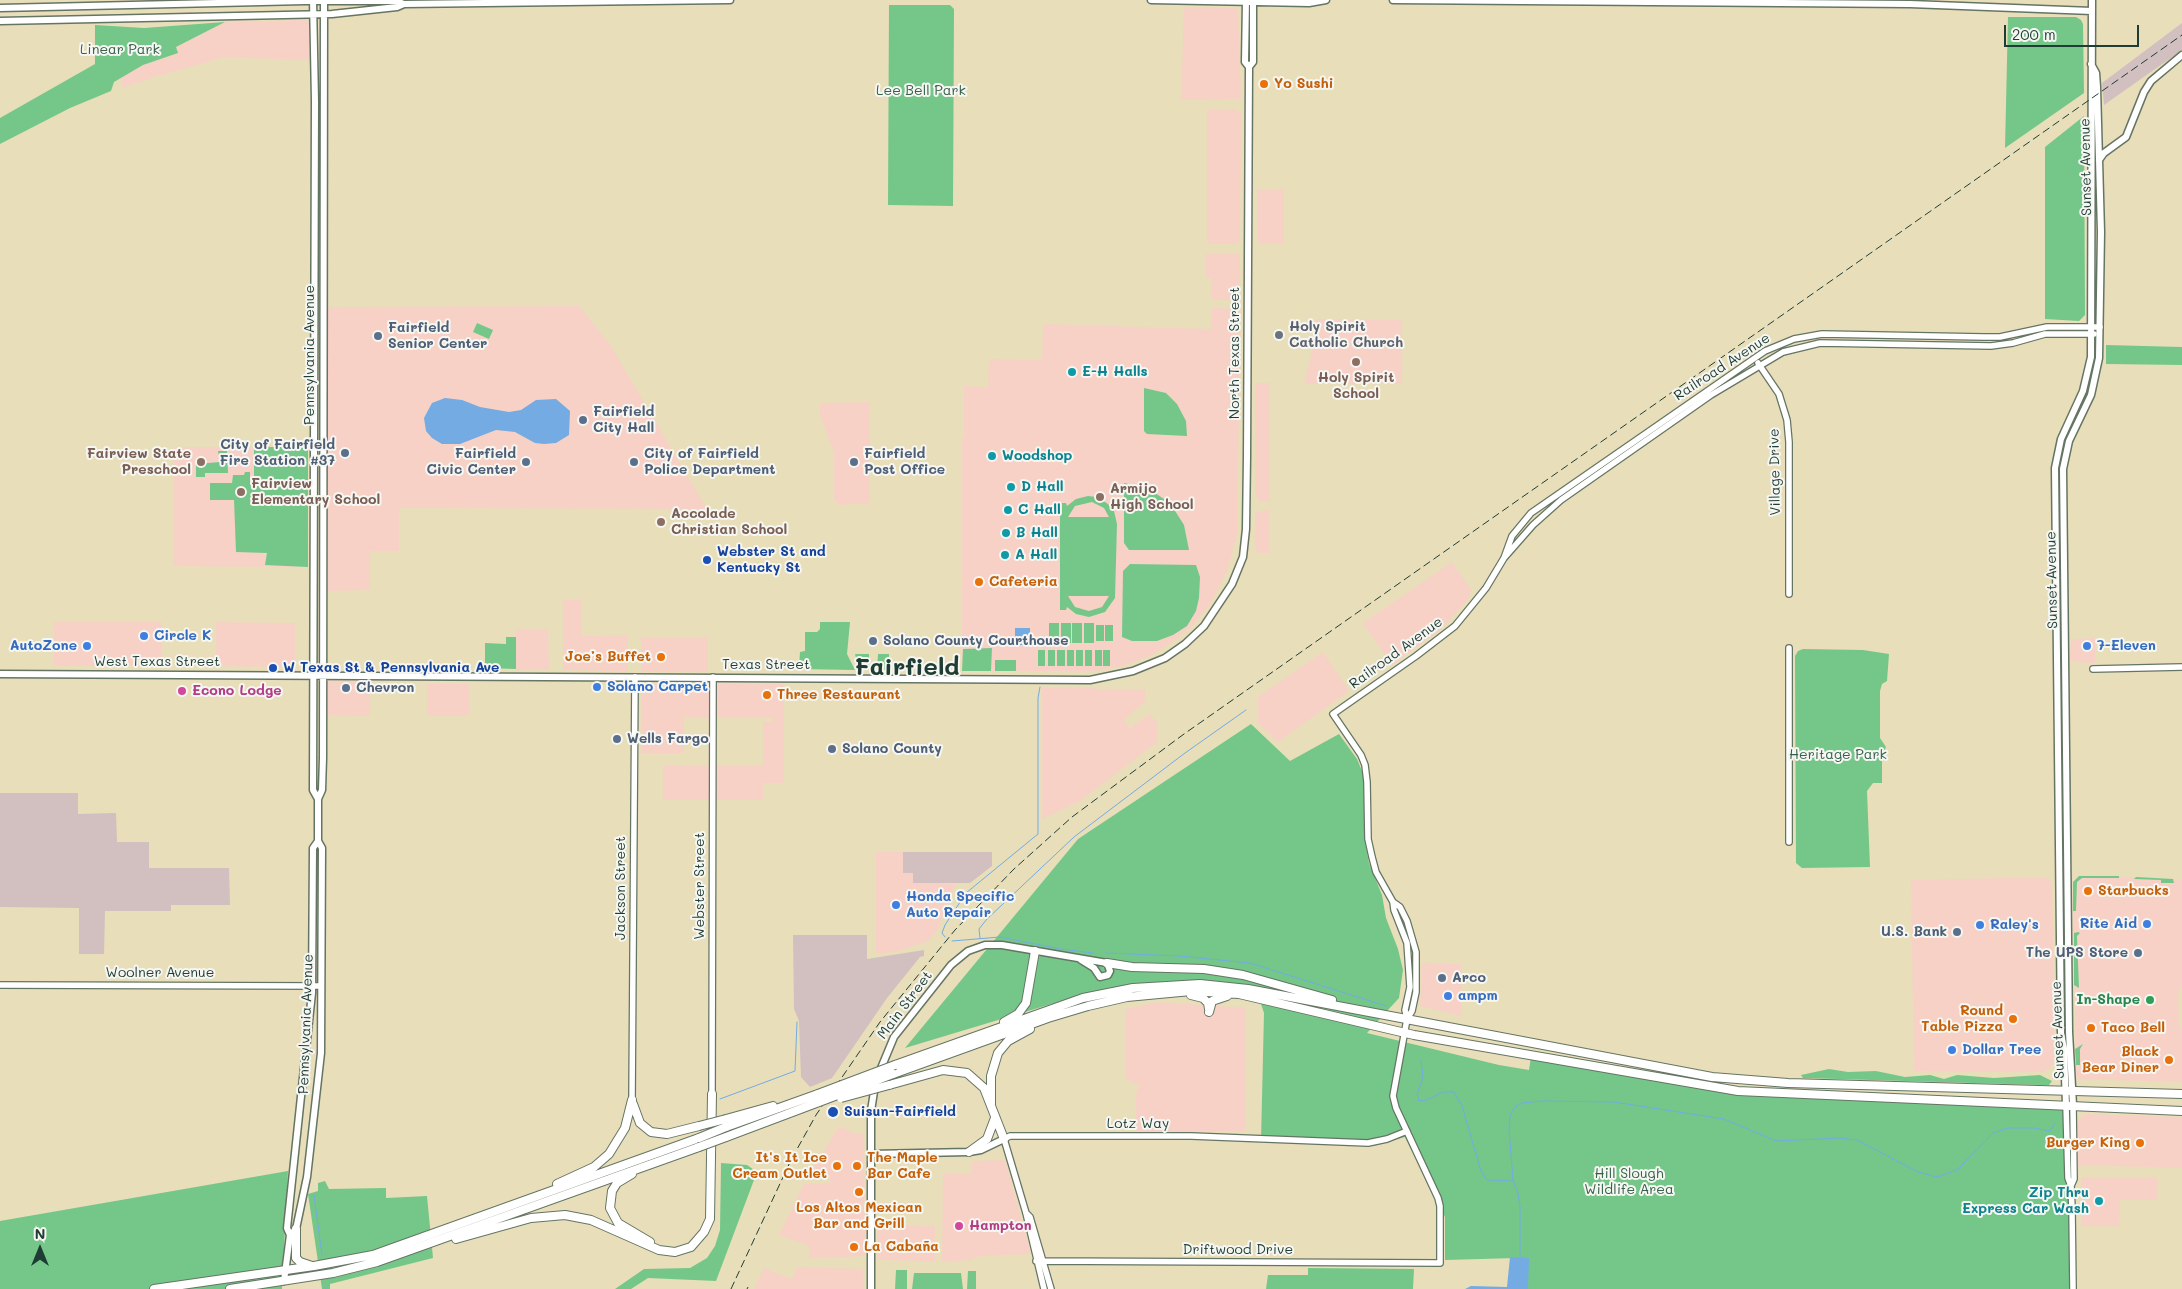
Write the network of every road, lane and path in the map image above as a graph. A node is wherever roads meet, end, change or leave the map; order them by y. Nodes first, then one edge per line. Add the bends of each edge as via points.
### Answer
1 (730, 0) edge
2 (1151, 0) edge
3 (1326, 0) edge
4 (1393, 0) edge
5 (2092, 0) edge
6 (313, 1) edge
7 (324, 1) edge
8 (1246, 1) edge
9 (1253, 1) edge
10 (1792, 1) edge
11 (404, 4) junction
12 (0, 8) edge
13 (2092, 11) junction
14 (313, 13) junction
15 (324, 14) junction
16 (0, 21) edge
17 (2182, 55) edge
18 (1249, 67) junction
19 (2095, 150) junction
20 (2110, 150) junction
21 (2099, 160) junction
22 (2092, 331) junction
23 (2100, 331) junction
24 (1754, 358) junction
25 (1759, 364) junction
26 (1504, 558) junction
27 (313, 576) junction
28 (314, 593) junction
29 (322, 593) junction
30 (1789, 594) dead end
31 (323, 613) junction
32 (1203, 628) joint
33 (1789, 648) dead end
34 (2182, 667) edge
35 (2093, 669) dead end
36 (0, 674) edge
37 (314, 675) junction
38 (322, 675) junction
39 (635, 677) junction
40 (713, 677) junction
41 (318, 799) junction
42 (318, 841) junction
43 (1789, 842) dead end
44 (1393, 902) junction
45 (1035, 951) junction
46 (1409, 957) junction
47 (1082, 960) junction
48 (1107, 963) junction
49 (1417, 969) junction
50 (0, 985) edge
51 (312, 986) junction
52 (320, 986) junction
53 (1182, 992) junction
54 (1238, 994) junction
55 (1352, 1009) junction
56 (1062, 1014) junction
57 (1407, 1019) junction
58 (1405, 1034) junction
59 (978, 1035) junction
60 (2069, 1091) junction
61 (712, 1094) joint
62 (2182, 1094) edge
63 (819, 1098) junction
64 (632, 1100) junction
65 (794, 1101) junction
66 (991, 1104) junction
67 (2070, 1105) junction
68 (2182, 1111) edge
69 (995, 1118) junction
70 (1406, 1131) junction
71 (1004, 1139) junction
72 (2067, 1147) junction
73 (969, 1152) junction
74 (871, 1154) junction
75 (651, 1164) junction
76 (2074, 1169) junction
77 (2071, 1186) junction
78 (485, 1215) junction
79 (293, 1232) junction
80 (699, 1238) junction
81 (432, 1243) junction
82 (1039, 1261) junction
83 (314, 1266) junction
84 (284, 1270) junction
85 (284, 1281) junction
86 (253, 1286) junction
87 (154, 1289) edge
88 (230, 1289) edge
89 (270, 1289) edge
90 (871, 1289) edge
91 (1044, 1289) edge
92 (1051, 1289) edge
93 (2073, 1289) edge

1 - 11 main road
2 - 8 main road
3 - 9 main road via 1320,3
4 - 10 main road
5 - 13 main road, Sunset Avenue
6 - 7 main road
6 - 12 main road
6 - 14 main road, Pennsylvania Avenue
7 - 11 main road via 396,1
7 - 15 main road, Pennsylvania Avenue
8 - 9 main road
8 - 18 main road, North Texas Street via 1245,62
9 - 18 main road, North Texas Street via 1252,62
10 - 13 main road
11 - 15 main road
13 - 19 main road, Sunset Avenue
14 - 15 main road
14 - 16 main road
14 - 27 main road, Pennsylvania Avenue
15 - 29 main road, Pennsylvania Avenue
17 - 20 main road via 2151,81 2126,137
18 - 32 main road, North Texas Street via 1246,529 1243,556 1232,584
19 - 20 main road
19 - 21 main road, Sunset Avenue
19 - 22 main road, Sunset Avenue
20 - 21 main road
21 - 23 main road, Sunset Avenue
22 - 23 street, Railroad Avenue
22 - 24 street, Railroad Avenue via 2047,327 2000,337 1822,334 1779,344
22 - 25 street, Railroad Avenue via 2045,334 1991,346 1820,343 1783,352
22 - 60 main road, Sunset Avenue via 2088,376 2061,439 2055,468 2061,1033
23 - 60 main road, Sunset Avenue via 2096,378 2071,434 2063,469
24 - 25 street, Village Drive
24 - 26 street, Railroad Avenue via 1531,513 1512,536
25 - 26 street, Railroad Avenue via 1561,500
25 - 30 street, Village Drive via 1779,394 1787,420
26 - 44 street, Railroad Avenue via 1486,588 1455,626 1333,714 1361,755 1367,782 1372,857 1376,872
27 - 28 main road, Pennsylvania Avenue
27 - 29 main road via 316,578 316,590
28 - 31 main road
28 - 37 main road, Pennsylvania Avenue
29 - 31 main road, Pennsylvania Avenue
31 - 38 main road, Pennsylvania Avenue
32 - 40 main road, Texas Street via 1185,644 1152,664 1108,678 1090,680
33 - 43 street
34 - 35 street
36 - 37 main road, West Texas Street
37 - 38 main road, Texas Street
37 - 41 main road, Pennsylvania Avenue via 314,790
38 - 39 main road, Texas Street
38 - 41 main road, Pennsylvania Avenue via 322,790
39 - 40 main road, Texas Street
39 - 64 street, Jackson Street
40 - 61 street, Webster Street
41 - 42 main road, Pennsylvania Avenue
42 - 51 main road, Pennsylvania Avenue via 313,848
42 - 52 main road, Pennsylvania Avenue via 322,848
44 - 46 street
44 - 49 street via 1400,906 1409,927
45 - 47 main road, Main Street
45 - 59 highway via 1029,995 1023,1009
45 - 74 main road, Main Street via 994,944 978,946 957,959 941,978 894,1037 884,1056 872,1100
46 - 49 street via 1413,968
46 - 57 street
47 - 48 main road, Main Street
47 - 48 main road via 1100,977 1108,975
48 - 55 highway via 1243,975
49 - 57 street via 1412,1011
50 - 51 street, Woolner Avenue
51 - 52 street, Woolner Avenue
51 - 79 main road, Pennsylvania Avenue via 287,1228
52 - 79 main road, Pennsylvania Avenue via 320,1072 307,1178
53 - 54 highway
53 - 54 highway via 1203,998 1208,1003 1209,1012 1214,998
53 - 56 highway via 1127,997
54 - 58 highway
55 - 57 highway
55 - 59 highway via 1230,986 1160,985 1084,998
56 - 63 highway, bridge
56 - 66 highway via 1016,1036 1003,1046 992,1068
57 - 58 street
57 - 60 highway via 1675,1071 1740,1080
58 - 67 highway via 1738,1091
58 - 70 street via 1393,1096
59 - 63 highway, bridge
60 - 62 highway
60 - 67 main road, Sunset Avenue
61 - 80 highway via 711,1211 708,1225
63 - 65 highway
63 - 66 highway, bridge via 889,1085 943,1070 959,1070 980,1082
63 - 75 highway, bridge via 791,1112
64 - 65 highway, bridge via 636,1117 651,1132 667,1134
64 - 78 highway via 620,1139 594,1167
65 - 78 highway, bridge
66 - 69 highway
67 - 68 highway
67 - 72 street
67 - 76 street
69 - 71 highway
69 - 73 highway via 987,1139
70 - 71 street, Lotz Way via 1387,1140 1368,1143 1192,1136 1010,1136
70 - 82 street, Driftwood Drive via 1438,1198 1440,1263
71 - 73 main road, Lotz Way
71 - 82 street
72 - 76 street via 2070,1166
72 - 77 street
73 - 74 main road, Lotz Way
74 - 90 main road, Main Street
75 - 80 highway via 617,1183 610,1199 612,1215 625,1229 662,1246 682,1247
75 - 81 highway
76 - 77 street
77 - 93 street
78 - 83 highway via 373,1255
79 - 83 highway via 296,1258
79 - 84 main road, Pennsylvania Avenue
80 - 81 highway via 682,1250 667,1252 591,1220 554,1215
81 - 85 highway via 359,1267
82 - 91 street
82 - 92 street
83 - 84 highway
84 - 85 main road, Pennsylvania Avenue
84 - 87 highway
85 - 86 highway
86 - 88 highway
86 - 89 highway

